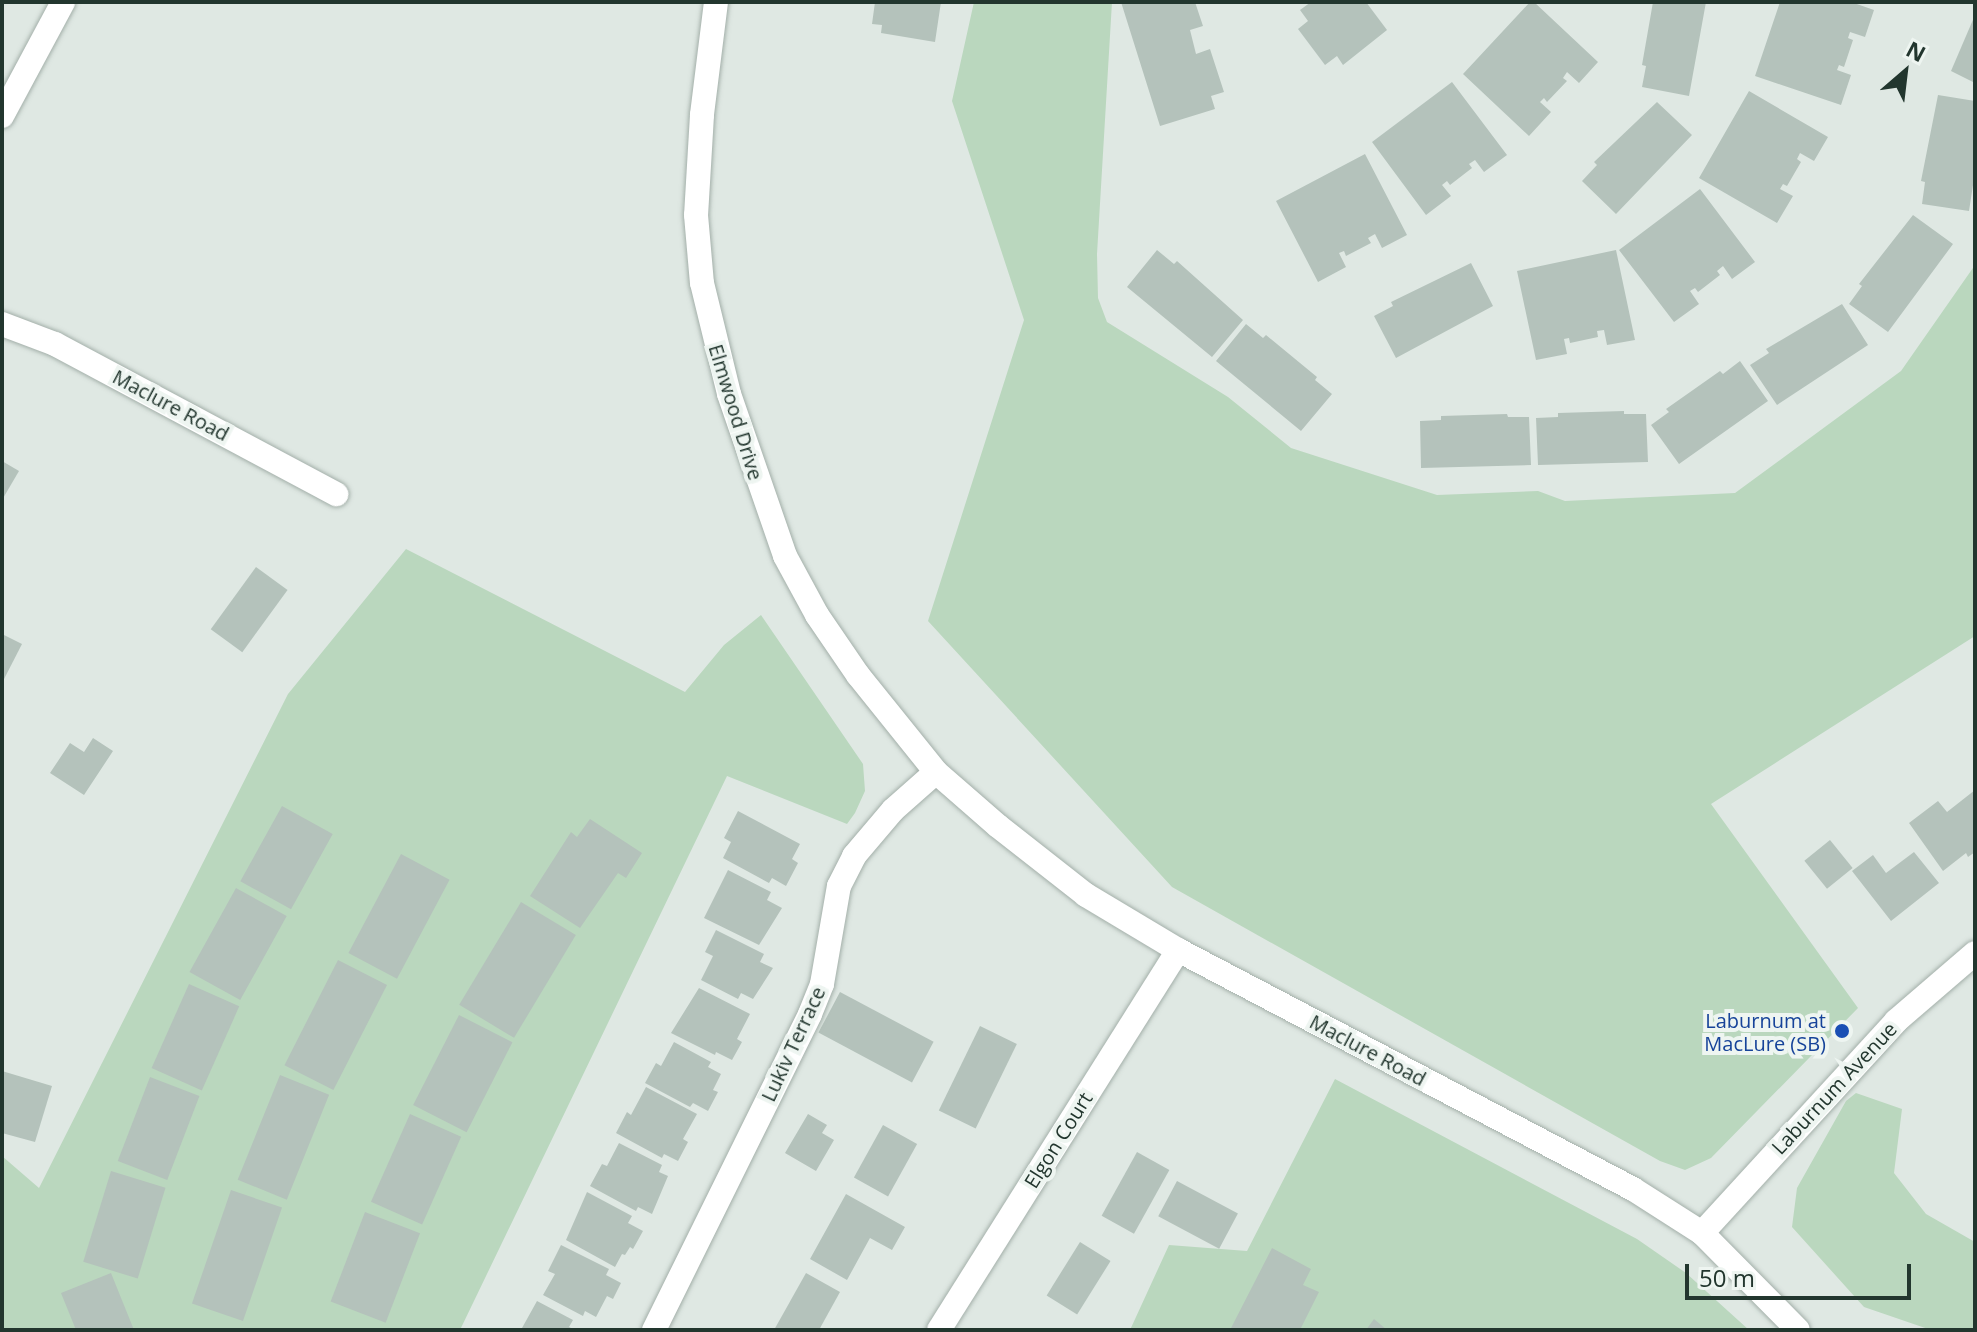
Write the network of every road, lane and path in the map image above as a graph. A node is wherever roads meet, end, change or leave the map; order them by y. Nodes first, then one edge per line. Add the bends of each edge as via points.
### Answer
1 (63, 2) edge
2 (716, 2) edge
3 (2, 116) edge
4 (2, 324) edge
5 (336, 494) dead end
6 (936, 772) junction
7 (1178, 950) junction
8 (1975, 953) edge
9 (1702, 1233) junction
10 (654, 1330) edge
11 (939, 1330) edge
12 (1798, 1330) edge

1 - 3 street
2 - 6 street, Elmwood Drive via 696,215 702,283 729,394 785,556 817,615
4 - 5 street, Maclure Road via 55,344
6 - 7 street, Maclure Road via 1086,895
6 - 10 street, Lukiv Terrace via 893,810 854,856 839,886 822,984 810,1014
7 - 9 street, Maclure Road via 1622,1183
7 - 11 street, Elgon Court
8 - 9 street, Laburnum Avenue via 1896,1021
9 - 12 street, Maclure Road

